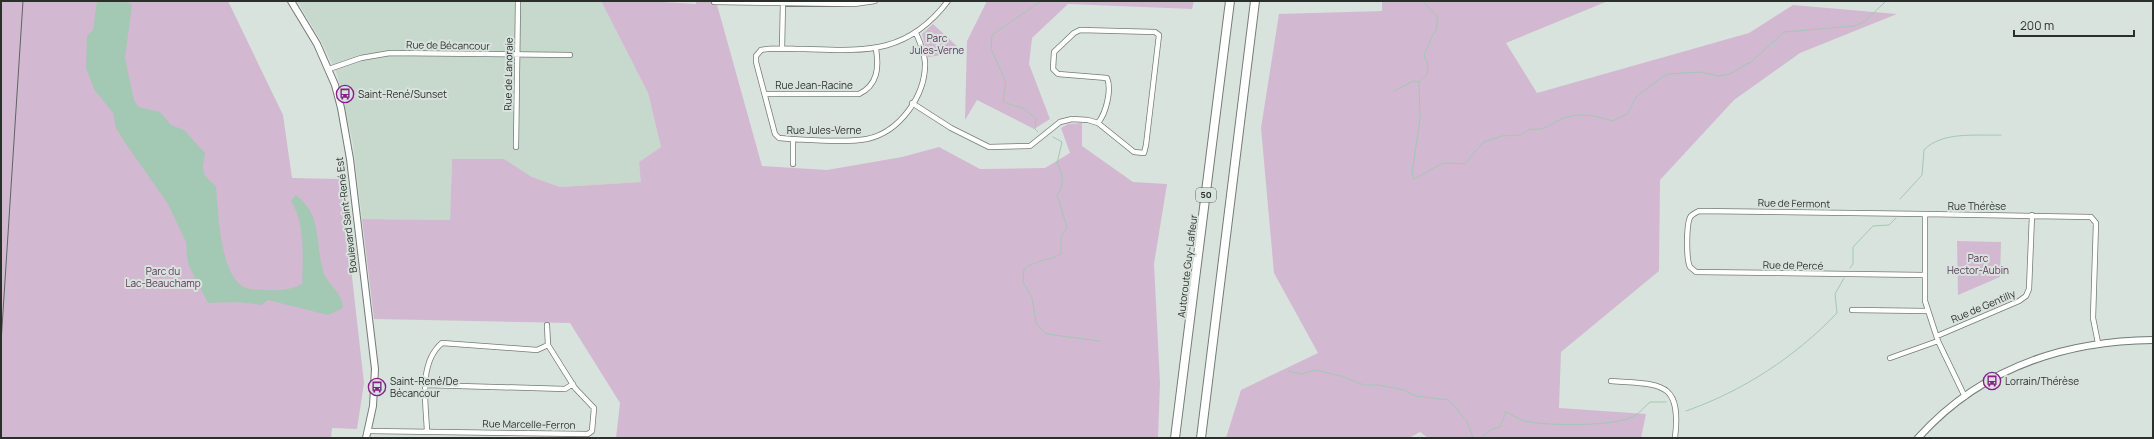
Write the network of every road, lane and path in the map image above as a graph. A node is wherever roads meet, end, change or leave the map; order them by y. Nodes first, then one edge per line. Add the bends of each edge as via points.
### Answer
1 (290, 1) edge
2 (518, 1) edge
3 (875, 1) edge
4 (948, 1) edge
5 (1230, 1) edge
6 (1255, 1) edge
7 (714, 2) edge
8 (783, 2) edge
9 (916, 33) junction
10 (782, 49) junction
11 (876, 49) junction
12 (518, 53) junction
13 (570, 55) dead end
14 (329, 69) junction
15 (765, 94) junction
16 (912, 103) junction
17 (1098, 123) junction
18 (793, 139) junction
19 (516, 147) dead end
20 (793, 164) dead end
21 (1925, 214) junction
22 (2032, 215) junction
23 (1688, 241) joint
24 (1924, 276) junction
25 (1852, 310) dead end
26 (1928, 311) junction
27 (547, 325) dead end
28 (1937, 338) junction
29 (2153, 340) edge
30 (2098, 343) junction
31 (548, 345) junction
32 (1890, 358) dead end
33 (1611, 381) dead end
34 (573, 384) junction
35 (425, 385) junction
36 (1965, 397) junction
37 (368, 431) junction
38 (427, 431) junction
39 (366, 438) edge
40 (1176, 438) edge
41 (1201, 438) edge
42 (1675, 438) edge
43 (1918, 438) edge

1 - 14 street, Boulevard Saint-René Est via 317,44
2 - 12 street, Rue de Lanoraie
3 - 8 street via 854,4
4 - 9 street, Rue Jules-Verne
5 - 40 highway, Autoroute Guy-Lafleur / 50
6 - 41 highway, 50
7 - 8 street
8 - 10 street
9 - 11 street, Rue Jules-Verne
9 - 16 street, Rue Jules-Verne via 924,52 925,67 923,81
10 - 11 street, Rue Jules-Verne
10 - 15 street, Rue Jules-Verne via 765,49 756,56 756,65
11 - 15 street, Rue Jean-Racine via 876,75 869,86 859,94
12 - 13 street, Rue de Bécancour via 536,56
12 - 14 street, Rue de Bécancour via 390,53 361,58
12 - 19 street, Rue de Lanoraie
14 - 37 street, Boulevard Saint-René Est via 341,108 350,158 373,351 375,392
15 - 18 street, Rue Jules-Verne via 775,134 779,138
16 - 17 street via 951,128 989,147 1030,146 1060,122 1088,120
16 - 18 street, Rue Jules-Verne via 894,125 872,137
17 - 17 street via 1134,152 1144,153 1159,35 1155,32 1080,30 1054,52 1053,69 1058,74 1107,78 1109,83 1103,117
18 - 20 street
21 - 22 street, Rue Thérèse
21 - 23 street, Rue de Fermont via 1699,211 1691,216 1689,221
21 - 24 street
22 - 28 street, Rue de Gentilly via 2029,289 2026,296
22 - 30 street, Rue Thérèse via 2086,215 2096,223 2093,318
23 - 24 street, Rue de Percé via 1688,262 1696,272
24 - 26 street
25 - 26 street
26 - 28 street
27 - 31 street, Rue Marcelle-Ferron
28 - 32 street
28 - 36 street
29 - 30 street
30 - 36 street via 2069,348 2033,360 1992,379
31 - 34 street, Rue Marcelle-Ferron
31 - 35 street via 537,350 442,343 437,347 426,368
33 - 42 street via 1656,385 1671,394 1676,402
34 - 35 street via 565,390
34 - 38 street, Rue Marcelle-Ferron via 594,408 592,431 588,434
35 - 38 street
36 - 43 street
37 - 38 street, Rue Marcelle-Ferron
37 - 39 street, Boulevard Saint-René Est

